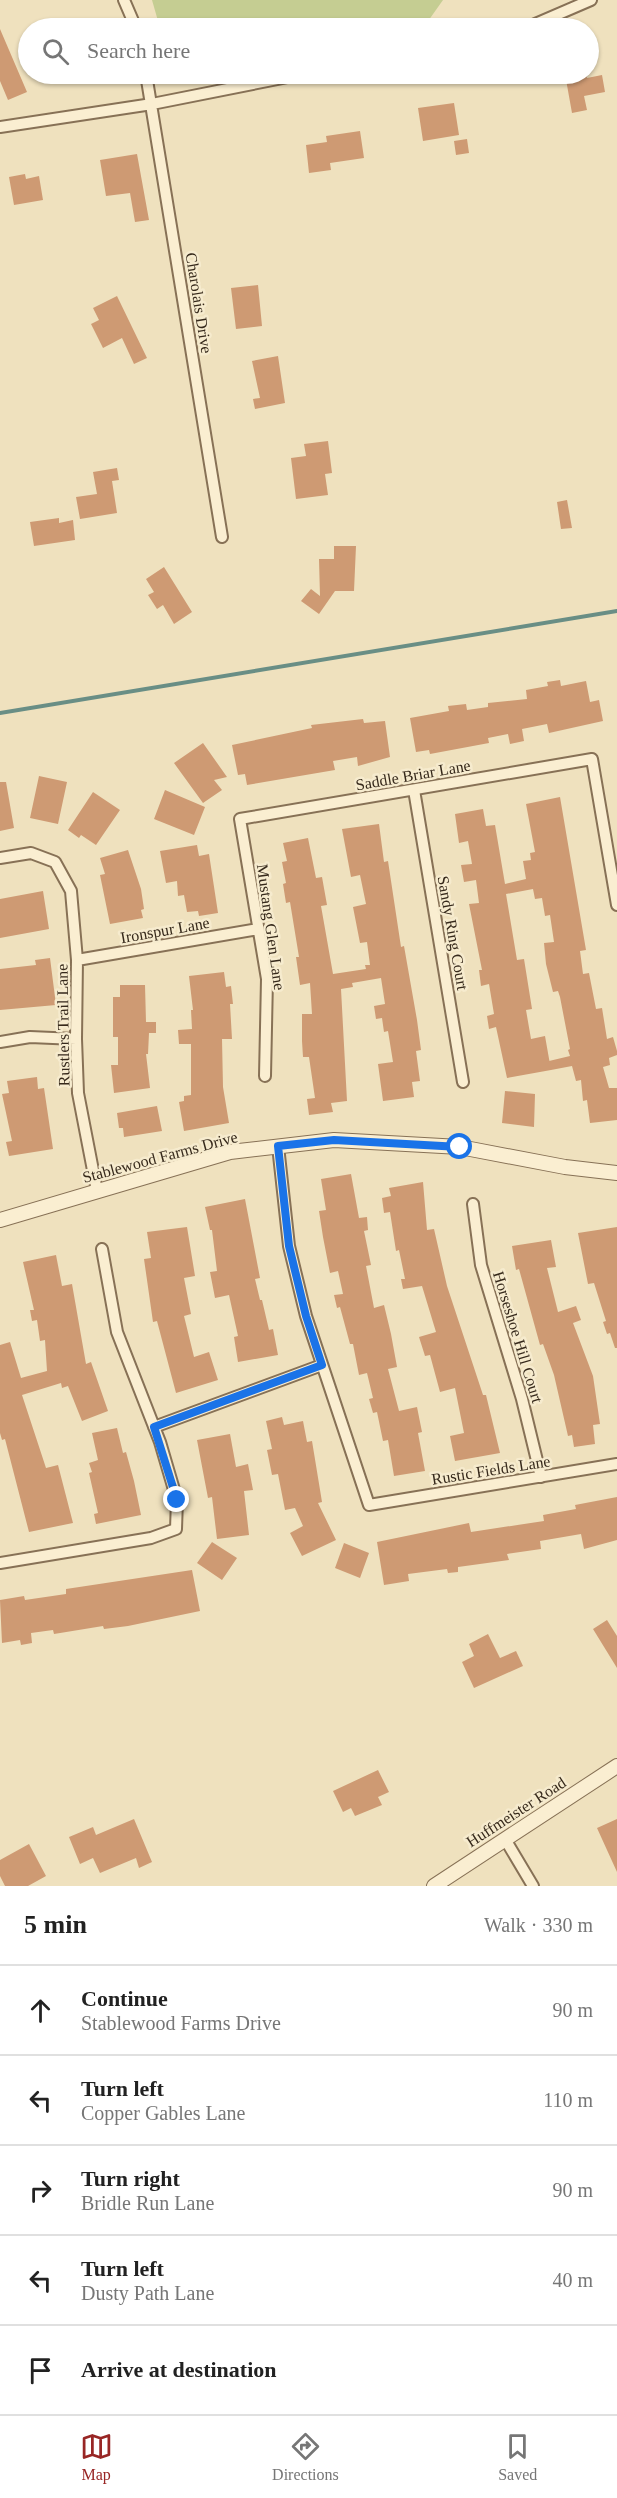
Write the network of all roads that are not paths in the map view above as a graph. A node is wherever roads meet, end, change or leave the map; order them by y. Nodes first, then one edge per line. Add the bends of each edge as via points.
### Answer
1 (124, 0) edge
2 (591, 0) edge
3 (132, 18) edge
4 (549, 18) edge
5 (148, 84) edge
6 (253, 84) edge
7 (152, 104) junction
8 (0, 127) edge
9 (222, 537) dead end
10 (414, 790) junction
11 (240, 819) joint
12 (0, 858) edge
13 (617, 905) edge
14 (258, 929) junction
15 (77, 960) junction
16 (76, 1039) junction
17 (0, 1042) edge
18 (265, 1076) dead end
19 (463, 1082) dead end
20 (278, 1146) junction
21 (617, 1173) edge
22 (97, 1191) junction
23 (472, 1204) dead end
24 (0, 1220) edge
25 (102, 1249) dead end
26 (322, 1365) junction
27 (154, 1427) junction
28 (617, 1464) edge
29 (541, 1476) junction
30 (0, 1562) edge
31 (617, 1766) edge
32 (505, 1839) junction
33 (434, 1886) edge
34 (533, 1886) edge

1 - 3 street
2 - 4 street
5 - 7 street, Charolais Drive
6 - 7 street
7 - 8 street
7 - 9 street, Charolais Drive
10 - 11 street, Saddle Briar Lane
10 - 13 street, Saddle Briar Lane via 592,759
10 - 19 street, Sandy Ring Court
11 - 14 street, Mustang Glen Lane
12 - 15 street, Rustlers Trail Lane via 31,853 55,862 71,891
14 - 15 street, Ironspur Lane
14 - 18 street, Mustang Glen Lane via 267,979
15 - 16 street, Rustlers Trail Lane
16 - 17 street via 30,1037
16 - 22 street, Rustlers Trail Lane via 78,1093
20 - 21 street, Stablewood Farms Drive via 334,1140 460,1147
20 - 22 street, Stablewood Farms Drive via 230,1152
20 - 26 street via 289,1246
22 - 24 street, Stablewood Farms Drive
23 - 29 street, Horseshoe Hill Court via 481,1265
25 - 27 street via 117,1332
26 - 27 street
26 - 29 street, Rustic Fields Lane via 369,1505
27 - 30 street via 177,1500 176,1529 151,1538
28 - 29 street, Rustic Fields Lane
31 - 32 street, Huffmeister Road
32 - 33 street, Huffmeister Road
32 - 34 street

